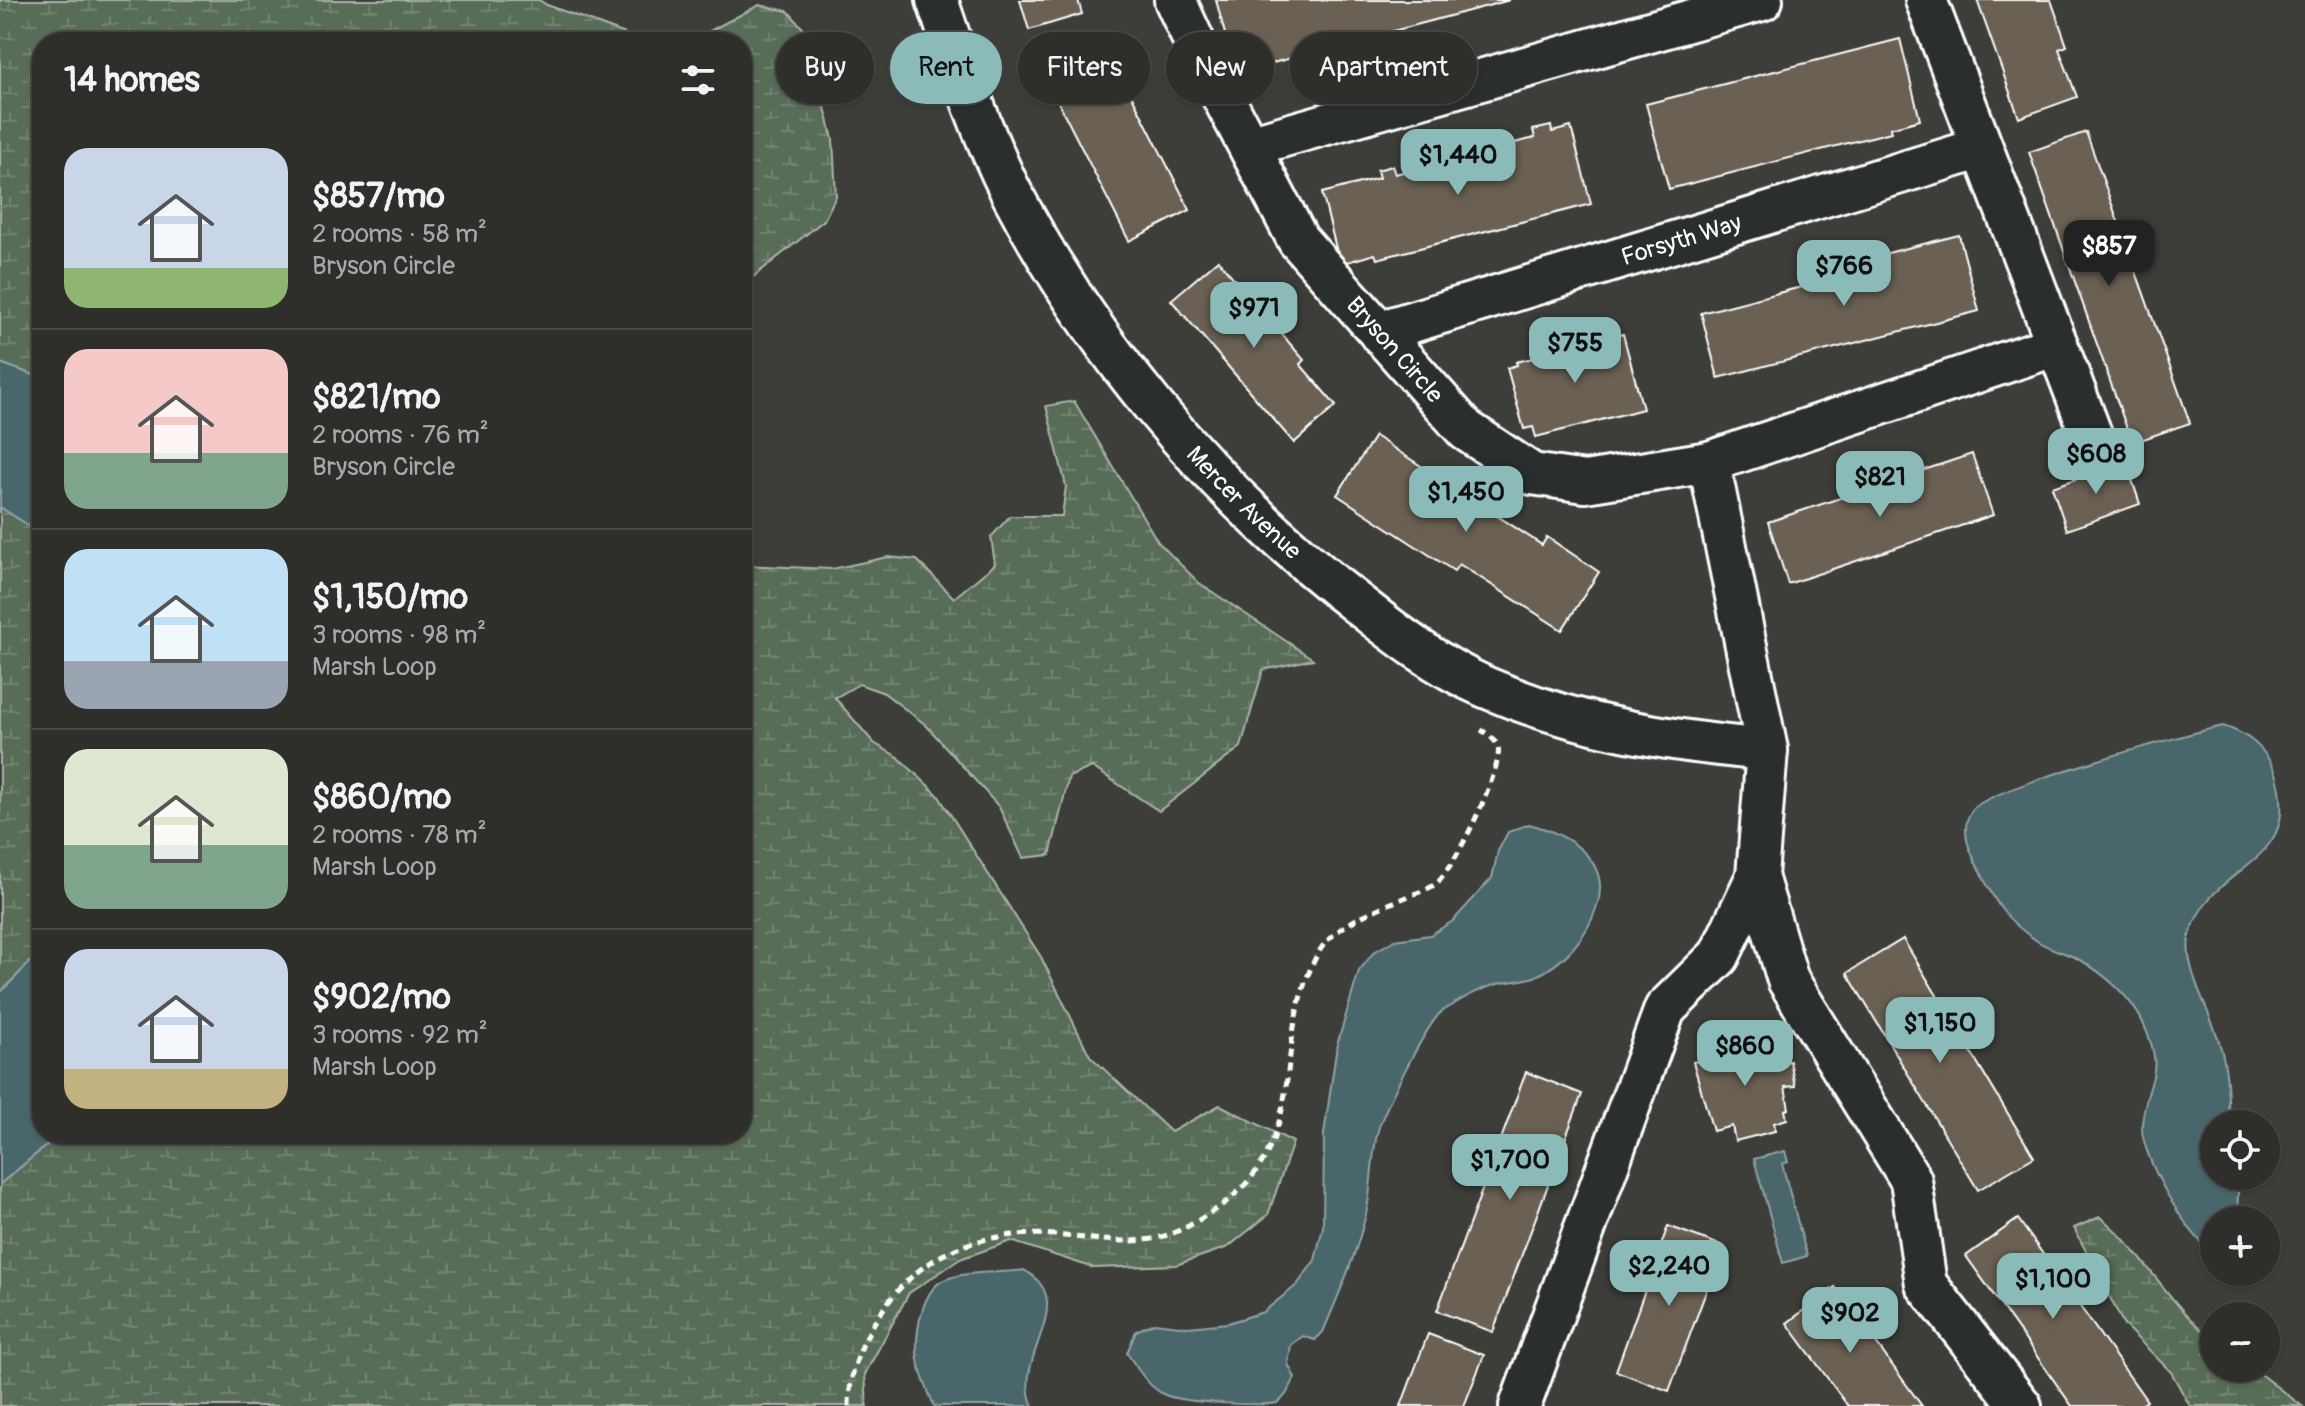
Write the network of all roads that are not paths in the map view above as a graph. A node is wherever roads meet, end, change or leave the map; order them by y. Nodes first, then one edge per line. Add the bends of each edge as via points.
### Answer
1 (937, 0) edge
2 (1175, 0) edge
3 (1762, 0) edge
4 (1926, 0) edge
5 (1249, 146) junction
6 (1982, 148) junction
7 (1379, 332) junction
8 (2057, 345) junction
9 (2096, 447) dead end
10 (1709, 462) junction
11 (1767, 750) junction
12 (1757, 876) junction
13 (1520, 1406) edge
14 (2021, 1406) edge

1 - 11 street, Mercer Avenue via 981,126 1059,277 1162,416 1236,498 1312,567 1420,650 1494,691 1544,711 1625,732
2 - 5 street, Bryson Circle
3 - 5 street
4 - 6 street
5 - 7 street, Bryson Circle via 1298,240
6 - 7 street, Forsyth Way
6 - 8 street
7 - 10 street, Bryson Circle via 1466,430 1532,474 1585,482
8 - 9 street
8 - 10 street, Bryson Circle
10 - 11 street
11 - 12 street
12 - 13 street via 1719,956 1665,1009
12 - 14 street via 1788,980 1911,1180 1926,1284

